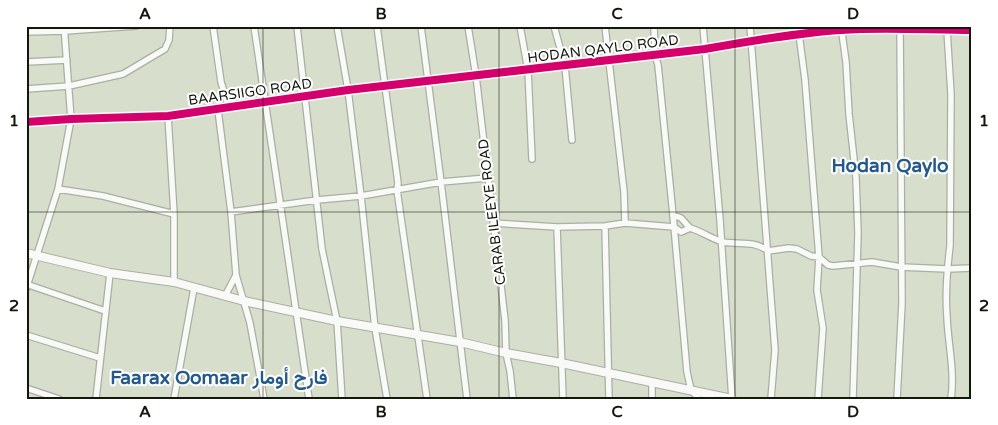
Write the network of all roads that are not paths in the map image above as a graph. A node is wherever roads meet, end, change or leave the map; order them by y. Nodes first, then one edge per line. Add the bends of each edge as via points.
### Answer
1 (136, 26) edge
2 (170, 26) edge
3 (213, 26) edge
4 (254, 26) edge
5 (297, 26) edge
6 (337, 26) edge
7 (377, 26) edge
8 (421, 26) edge
9 (468, 26) edge
10 (520, 26) edge
11 (554, 26) edge
12 (606, 26) edge
13 (654, 26) edge
14 (703, 26) edge
15 (750, 26) edge
16 (798, 26) edge
17 (901, 27) edge
18 (841, 28) edge
19 (65, 29) edge
20 (941, 29) edge
21 (972, 30) edge
22 (26, 32) edge
23 (800, 35) junction
24 (751, 41) junction
25 (705, 49) junction
26 (655, 55) junction
27 (67, 60) junction
28 (609, 61) junction
29 (26, 62) edge
30 (565, 66) junction
31 (528, 70) junction
32 (476, 76) junction
33 (428, 82) junction
34 (69, 86) junction
35 (386, 86) junction
36 (26, 89) edge
37 (348, 90) junction
38 (306, 96) junction
39 (265, 101) junction
40 (230, 108) junction
41 (218, 110) junction
42 (168, 116) junction
43 (71, 119) junction
44 (26, 122) edge
45 (572, 140) dead end
46 (532, 159) dead end
47 (487, 178) junction
48 (441, 182) junction
49 (58, 189) junction
50 (397, 190) junction
51 (361, 196) junction
52 (317, 200) junction
53 (280, 204) junction
54 (231, 212) junction
55 (174, 214) junction
56 (674, 215) junction
57 (492, 223) junction
58 (625, 223) junction
59 (605, 226) junction
60 (557, 227) junction
61 (674, 227) junction
62 (690, 228) junction
63 (722, 241) junction
64 (768, 250) junction
65 (26, 253) edge
66 (37, 257) junction
67 (819, 257) junction
68 (858, 264) junction
69 (901, 266) junction
70 (972, 268) edge
71 (947, 269) junction
72 (110, 273) junction
73 (236, 275) junction
74 (174, 282) junction
75 (27, 286) edge
76 (194, 288) junction
77 (225, 296) junction
78 (244, 301) junction
79 (105, 311) junction
80 (296, 312) junction
81 (336, 321) junction
82 (375, 328) junction
83 (418, 334) junction
84 (26, 335) edge
85 (460, 342) junction
86 (506, 354) junction
87 (100, 358) junction
88 (561, 363) junction
89 (608, 372) junction
90 (652, 382) junction
91 (26, 388) edge
92 (691, 390) junction
93 (51, 398) edge
94 (59, 399) edge
95 (96, 399) edge
96 (174, 399) edge
97 (264, 399) edge
98 (308, 399) edge
99 (342, 399) edge
100 (387, 399) edge
101 (428, 399) edge
102 (467, 399) edge
103 (513, 399) edge
104 (563, 399) edge
105 (609, 399) edge
106 (652, 399) edge
107 (699, 399) edge
108 (732, 399) edge
109 (771, 399) edge
110 (818, 399) edge
111 (853, 399) edge
112 (897, 399) edge
113 (951, 399) edge

1 - 19 street
2 - 34 street via 167,46 160,52 122,74
3 - 40 street via 221,82
4 - 39 street
5 - 38 street
6 - 37 street
7 - 35 street
8 - 33 street
9 - 32 street, CARAB ILEEYE ROAD
10 - 31 street
11 - 30 street
12 - 28 street
13 - 26 street
14 - 25 street
15 - 24 street
16 - 23 street
17 - 18 street, HODAN QAYLO ROAD
17 - 20 street, HODAN QAYLO ROAD
17 - 69 street
18 - 23 street, HODAN QAYLO ROAD
18 - 68 street via 856,178
19 - 22 street
19 - 27 street
20 - 21 street, HODAN QAYLO ROAD
20 - 71 street via 951,94
23 - 24 street, HODAN QAYLO ROAD
23 - 67 street
24 - 25 street, HODAN QAYLO ROAD
24 - 64 street
25 - 26 street, HODAN QAYLO ROAD
25 - 63 street
26 - 28 street, HODAN QAYLO ROAD
26 - 56 street
27 - 29 street
27 - 34 street
28 - 30 street, HODAN QAYLO ROAD
28 - 58 street
30 - 31 street, HODAN QAYLO ROAD
30 - 45 street
31 - 32 street, HODAN QAYLO ROAD
31 - 46 street
32 - 33 street, BAARSIIGO ROAD
32 - 47 street, CARAB ILEEYE ROAD
33 - 35 street, BAARSIIGO ROAD
33 - 48 street
34 - 36 street
34 - 43 street
35 - 37 street, BAARSIIGO ROAD
35 - 50 street
37 - 38 street, BAARSIIGO ROAD
37 - 51 street
38 - 39 street, BAARSIIGO ROAD
38 - 52 street
39 - 40 street, BAARSIIGO ROAD
39 - 53 street
40 - 41 street, BAARSIIGO ROAD
41 - 42 street, BAARSIIGO ROAD
41 - 54 street
42 - 43 street, BAARSIIGO ROAD
42 - 55 street
43 - 44 street, BAARSIIGO ROAD
43 - 49 street
47 - 48 street
47 - 57 street, CARAB ILEEYE ROAD
48 - 50 street
48 - 85 street
49 - 55 street via 103,196
49 - 66 street
50 - 51 street
50 - 83 street
51 - 52 street
51 - 82 street
52 - 53 street
52 - 81 street via 322,249
53 - 54 street
53 - 80 street
54 - 73 street
55 - 74 street
56 - 61 street
56 - 62 street
57 - 60 street
57 - 86 street, CARAB ILEEYE ROAD via 505,320
58 - 59 street
58 - 61 street
59 - 60 street
59 - 89 street
60 - 88 street
61 - 62 street via 680,232
61 - 92 street via 686,372
62 - 63 street
63 - 64 street via 750,242
63 - 108 street
64 - 67 street via 798,249
64 - 109 street via 775,350
65 - 66 street
66 - 72 street
66 - 75 street
67 - 68 street via 833,266
67 - 110 street via 817,290 823,328
68 - 69 street via 872,262
68 - 111 street
69 - 71 street
69 - 112 street
70 - 71 street
71 - 113 street
72 - 74 street
72 - 79 street
73 - 77 street
73 - 78 street
74 - 76 street
75 - 79 street
76 - 77 street
76 - 96 street
77 - 78 street
78 - 80 street
78 - 97 street
79 - 87 street
80 - 81 street
80 - 98 street
81 - 82 street
81 - 99 street
82 - 83 street
82 - 100 street
83 - 85 street
83 - 101 street
84 - 87 street
85 - 86 street
85 - 102 street
86 - 88 street
86 - 103 street, CARAB ILEEYE ROAD
87 - 95 street
88 - 89 street
88 - 104 street
89 - 90 street
89 - 105 street
90 - 92 street
90 - 106 street
91 - 93 street
92 - 107 street
92 - 108 street
93 - 94 street

